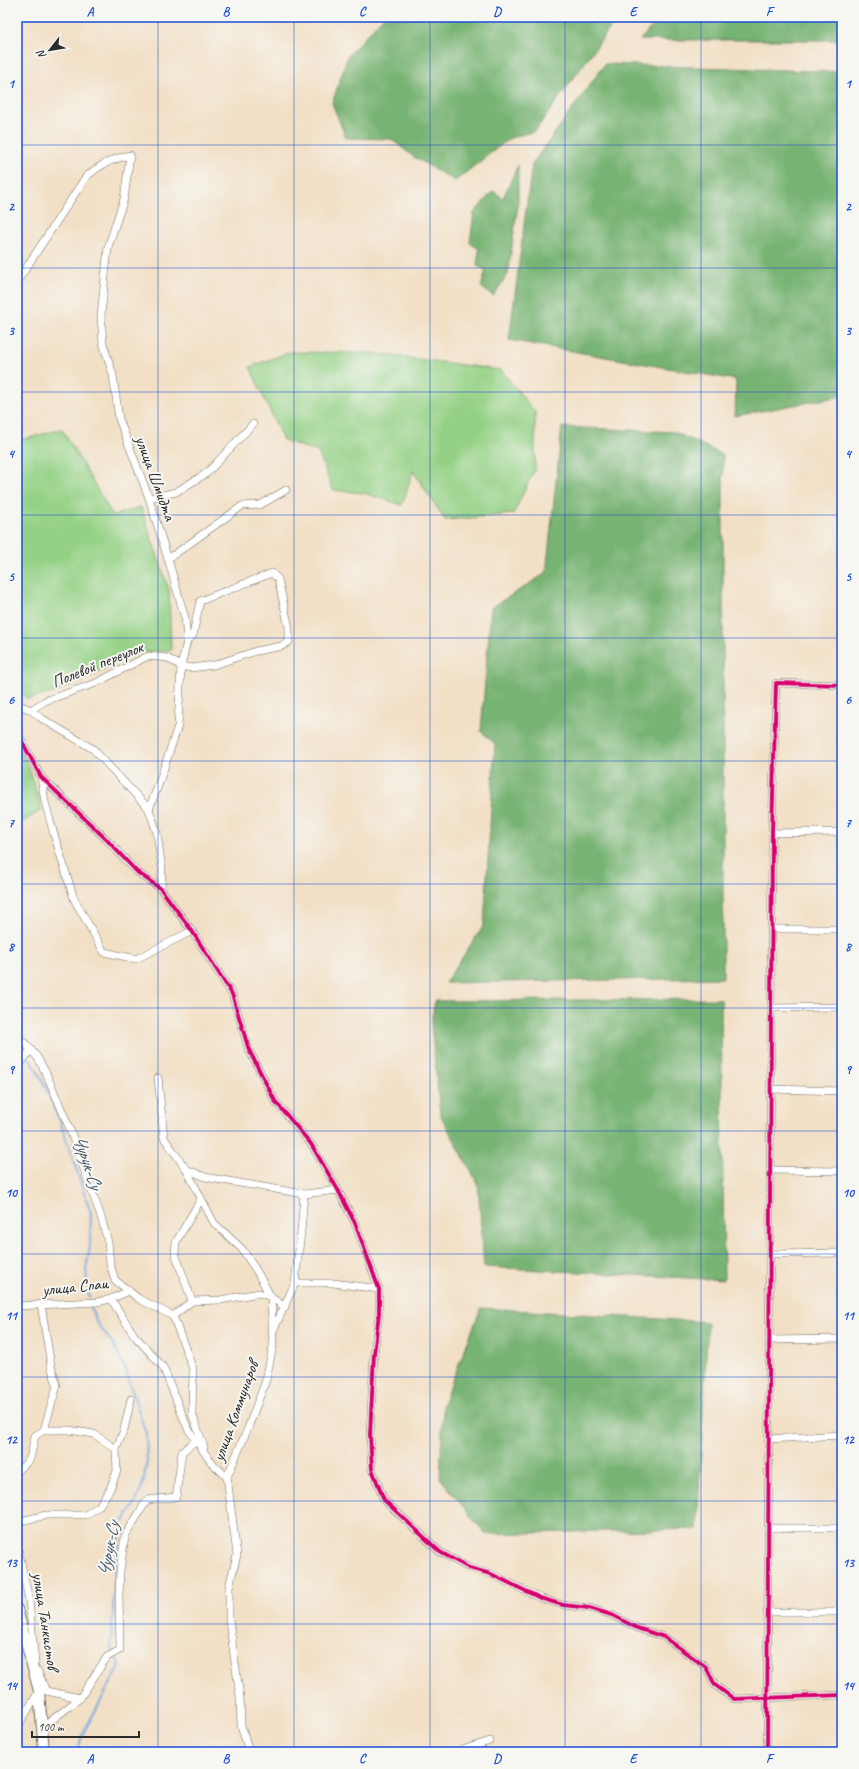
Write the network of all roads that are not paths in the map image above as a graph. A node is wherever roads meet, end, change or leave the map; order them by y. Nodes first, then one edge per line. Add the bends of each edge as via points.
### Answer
1 (17, 282) edge
2 (253, 424) dead end
3 (286, 490) dead end
4 (149, 498) junction
5 (168, 559) junction
6 (186, 640) junction
7 (181, 666) junction
8 (842, 685) edge
9 (17, 704) edge
10 (31, 710) junction
11 (17, 732) edge
12 (41, 777) junction
13 (149, 809) junction
14 (842, 832) edge
15 (772, 833) junction
16 (161, 889) junction
17 (772, 929) junction
18 (842, 929) edge
19 (192, 931) junction
20 (771, 1008) junction
21 (842, 1008) edge
22 (17, 1038) edge
23 (28, 1054) junction
24 (17, 1066) edge
25 (158, 1078) dead end
26 (771, 1089) junction
27 (842, 1091) edge
28 (186, 1169) junction
29 (770, 1170) junction
30 (842, 1171) edge
31 (338, 1190) junction
32 (304, 1194) junction
33 (201, 1199) junction
34 (842, 1253) edge
35 (770, 1254) junction
36 (295, 1283) junction
37 (379, 1290) junction
38 (129, 1291) junction
39 (270, 1297) junction
40 (111, 1299) junction
41 (192, 1301) junction
42 (41, 1304) junction
43 (17, 1306) edge
44 (285, 1307) junction
45 (173, 1316) junction
46 (273, 1332) junction
47 (842, 1338) edge
48 (769, 1340) junction
49 (131, 1399) dead end
50 (44, 1430) junction
51 (842, 1436) edge
52 (768, 1439) junction
53 (196, 1440) junction
54 (116, 1448) junction
55 (211, 1462) junction
56 (17, 1472) edge
57 (226, 1477) junction
58 (17, 1522) edge
59 (768, 1528) junction
60 (842, 1528) edge
61 (17, 1544) edge
62 (17, 1609) edge
63 (767, 1612) junction
64 (842, 1612) edge
65 (39, 1691) junction
66 (842, 1696) edge
67 (80, 1698) junction
68 (767, 1698) junction
69 (43, 1727) junction
70 (17, 1728) edge
71 (490, 1740) dead end
72 (44, 1752) edge
73 (249, 1752) edge
74 (456, 1752) edge
75 (766, 1752) edge

1 - 4 street, улица Шмидта via 85,178 97,167 130,155 124,199 108,247 101,316 103,343 113,375 119,419
2 - 4 street via 207,473 176,492
3 - 5 street via 260,505 242,506
4 - 5 street, улица Шмидта
5 - 6 street, улица Шмидта via 185,618
6 - 7 street, улица Шмидта
6 - 7 street, Полевой переулок via 193,635 200,600 272,573 278,579 289,628 289,642 214,665 190,668
7 - 10 street, Полевой переулок via 167,658 148,656 96,683 45,701
7 - 13 street, улица Шмидта via 178,726
8 - 15 street via 776,683
9 - 10 street
10 - 13 street via 93,749
11 - 12 street
12 - 16 street via 137,872
12 - 19 street via 45,802 74,899 104,952 136,959
13 - 16 street via 157,833 162,869
14 - 15 street
15 - 17 street
16 - 19 street
17 - 18 street
17 - 20 street
19 - 31 street via 232,994 249,1050 275,1101 311,1144
20 - 21 street
20 - 26 street
22 - 23 street via 26,1044
23 - 24 street
23 - 38 street via 46,1073 69,1127 101,1217 115,1280
25 - 28 street, улица Коммунаров via 164,1138
26 - 27 street
26 - 29 street
28 - 32 street via 205,1177
28 - 33 street, улица Коммунаров
29 - 30 street
29 - 35 street
31 - 32 street
31 - 37 street via 355,1223
32 - 36 street
33 - 39 street, улица Коммунаров via 214,1223 242,1248
33 - 41 street via 176,1242 175,1253
34 - 35 street
35 - 48 street
36 - 37 street via 332,1283
36 - 44 street
37 - 68 street via 370,1435 372,1469 384,1500 440,1552 469,1568 491,1574 540,1598 612,1615 637,1628 664,1637 706,1667 715,1685 734,1699
38 - 40 street, улица Спаи
38 - 45 street, улица Спаи via 139,1299
39 - 41 street via 260,1293 220,1300
39 - 44 street
39 - 46 street, улица Коммунаров
40 - 42 street, улица Спаи via 98,1302
40 - 53 street via 134,1335 163,1367 188,1429
41 - 45 street
42 - 43 street, улица Спаи
42 - 50 street via 51,1366 57,1385
44 - 46 street
45 - 55 street via 193,1369 192,1413
46 - 57 street, улица Коммунаров via 273,1346 266,1380
47 - 48 street
48 - 52 street
49 - 54 street via 124,1430
50 - 54 street via 94,1434
50 - 56 street via 35,1436 30,1459
51 - 52 street
52 - 59 street
53 - 55 street
53 - 67 street via 182,1452 176,1497 148,1500 125,1536 120,1571 120,1650 107,1657
54 - 58 street via 117,1471 110,1489 99,1506 86,1515 46,1515
55 - 57 street
57 - 73 street via 237,1555 229,1587 229,1620 240,1697 241,1725
59 - 60 street
59 - 63 street
61 - 67 street, улица Танкистов via 29,1600 35,1666 46,1691
62 - 65 main road
63 - 64 street
63 - 68 street
65 - 69 main road
65 - 70 street
66 - 68 street
67 - 69 street
68 - 75 street
69 - 72 main road
71 - 74 street

